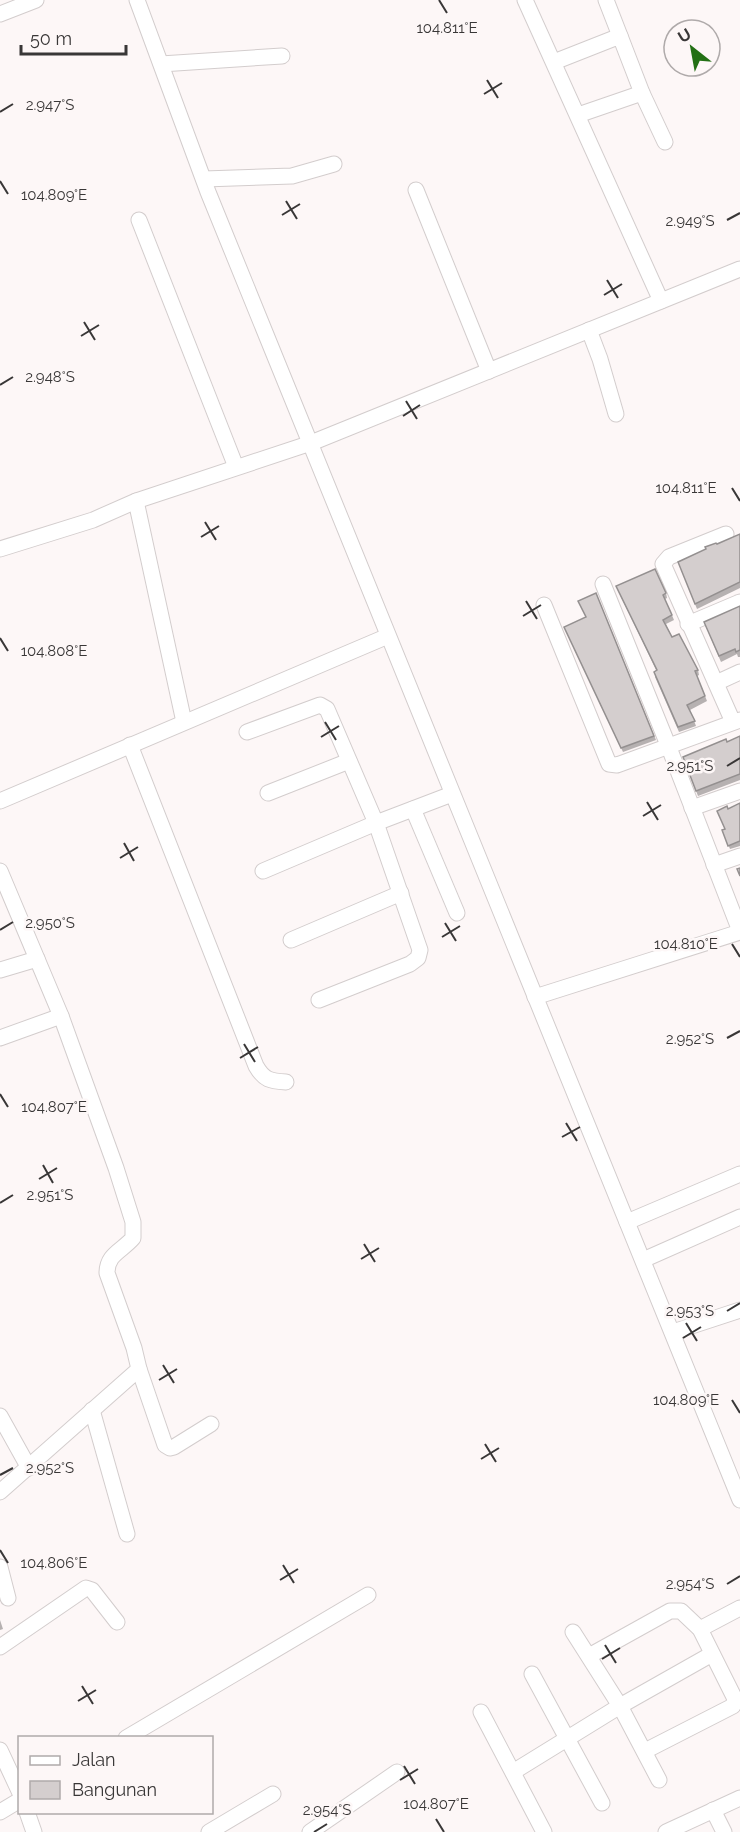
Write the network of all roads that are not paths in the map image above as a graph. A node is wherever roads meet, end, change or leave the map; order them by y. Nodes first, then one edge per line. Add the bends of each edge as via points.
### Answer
1 (36, 0) edge
2 (525, 0) edge
3 (606, 0) edge
4 (144, 3) edge
5 (0, 14) edge
6 (620, 36) junction
7 (282, 56) dead end
8 (554, 62) junction
9 (161, 64) junction
10 (642, 93) junction
11 (578, 115) junction
12 (665, 142) dead end
13 (333, 165) dead end
14 (204, 179) junction
15 (416, 190) dead end
16 (139, 220) dead end
17 (740, 269) edge
18 (661, 301) junction
19 (591, 336) junction
20 (489, 371) junction
21 (616, 414) dead end
22 (314, 452) junction
23 (236, 467) junction
24 (138, 509) junction
25 (726, 534) dead end
26 (0, 549) edge
27 (603, 584) dead end
28 (740, 602) edge
29 (544, 605) dead end
30 (688, 624) junction
31 (392, 646) junction
32 (740, 672) edge
33 (716, 683) junction
34 (736, 721) edge
35 (184, 723) junction
36 (247, 732) dead end
37 (668, 745) junction
38 (133, 755) junction
39 (349, 761) junction
40 (740, 791) edge
41 (268, 793) dead end
42 (452, 794) junction
43 (0, 801) edge
44 (692, 808) junction
45 (412, 809) junction
46 (376, 823) junction
47 (740, 856) edge
48 (714, 865) junction
49 (0, 871) edge
50 (263, 872) dead end
51 (401, 893) junction
52 (5, 901) edge
53 (457, 913) dead end
54 (740, 931) edge
55 (291, 940) dead end
56 (37, 959) junction
57 (0, 970) edge
58 (535, 997) junction
59 (319, 1000) dead end
60 (61, 1016) junction
61 (0, 1038) edge
62 (286, 1082) dead end
63 (740, 1174) edge
64 (740, 1217) edge
65 (627, 1222) junction
66 (643, 1260) junction
67 (740, 1310) edge
68 (673, 1332) junction
69 (139, 1369) junction
70 (92, 1410) junction
71 (0, 1416) edge
72 (211, 1424) dead end
73 (29, 1468) junction
74 (0, 1492) edge
75 (740, 1500) edge
76 (127, 1534) dead end
77 (0, 1567) edge
78 (368, 1595) dead end
79 (8, 1598) dead end
80 (740, 1608) edge
81 (117, 1622) dead end
82 (699, 1629) junction
83 (573, 1632) dead end
84 (0, 1647) edge
85 (712, 1654) junction
86 (589, 1656) junction
87 (532, 1674) dead end
88 (620, 1706) junction
89 (481, 1712) dead end
90 (128, 1736) edge
91 (568, 1738) junction
92 (0, 1750) edge
93 (645, 1751) junction
94 (397, 1772) dead end
95 (513, 1772) junction
96 (659, 1780) dead end
97 (18, 1789) edge
98 (273, 1794) dead end
99 (740, 1798) edge
100 (18, 1801) edge
101 (602, 1803) dead end
102 (713, 1810) junction
103 (0, 1812) edge
104 (28, 1814) edge
105 (34, 1832) edge
106 (209, 1832) edge
107 (310, 1832) edge
108 (544, 1832) edge
109 (666, 1832) edge
110 (724, 1832) edge

1 - 5 street
2 - 8 street
3 - 6 street
4 - 9 street
6 - 8 street
6 - 10 street
7 - 9 street
8 - 11 street
9 - 14 street
10 - 11 street
10 - 12 street
11 - 18 street
13 - 14 street via 292,176
14 - 22 street
15 - 20 street
16 - 23 street
17 - 18 street
18 - 19 street
19 - 20 street
19 - 21 street
20 - 22 street
22 - 23 street
22 - 31 street
23 - 24 street
24 - 26 street
24 - 35 street
25 - 30 street via 669,557 663,564
27 - 37 street
28 - 30 street
29 - 37 street via 606,761 617,765
30 - 33 street
31 - 35 street
31 - 42 street
32 - 33 street
33 - 34 street
34 - 37 street
35 - 38 street
36 - 39 street via 320,705 327,710
37 - 44 street
38 - 43 street
38 - 62 street via 256,1066 268,1081
39 - 41 street
39 - 46 street
40 - 44 street
42 - 45 street
42 - 58 street
44 - 48 street
45 - 46 street
45 - 53 street
46 - 50 street
46 - 51 street
47 - 48 street
48 - 54 street
49 - 52 street
51 - 55 street
51 - 59 street via 420,950 418,958
52 - 56 street
54 - 58 street
56 - 57 street
56 - 60 street
58 - 65 street
60 - 61 street
60 - 69 street via 133,1222 133,1238 110,1258 107,1273
63 - 65 street
64 - 66 street
65 - 66 street
66 - 68 street
67 - 68 street
68 - 75 street
69 - 70 street
69 - 72 street via 165,1445 174,1447
70 - 73 street
70 - 76 street
71 - 73 street
73 - 74 street
77 - 79 street
78 - 90 street
80 - 82 street
81 - 84 street via 92,1590 86,1588
82 - 85 street
82 - 86 street via 681,1611 670,1611
83 - 86 street
85 - 88 street
85 - 93 street via 735,1699 733,1706
86 - 88 street
87 - 91 street
88 - 91 street
88 - 93 street
89 - 95 street
91 - 95 street
91 - 101 street
92 - 97 street
93 - 96 street
94 - 107 street
95 - 108 street
98 - 106 street
99 - 102 street
100 - 103 street
102 - 109 street
102 - 110 street
104 - 105 street

